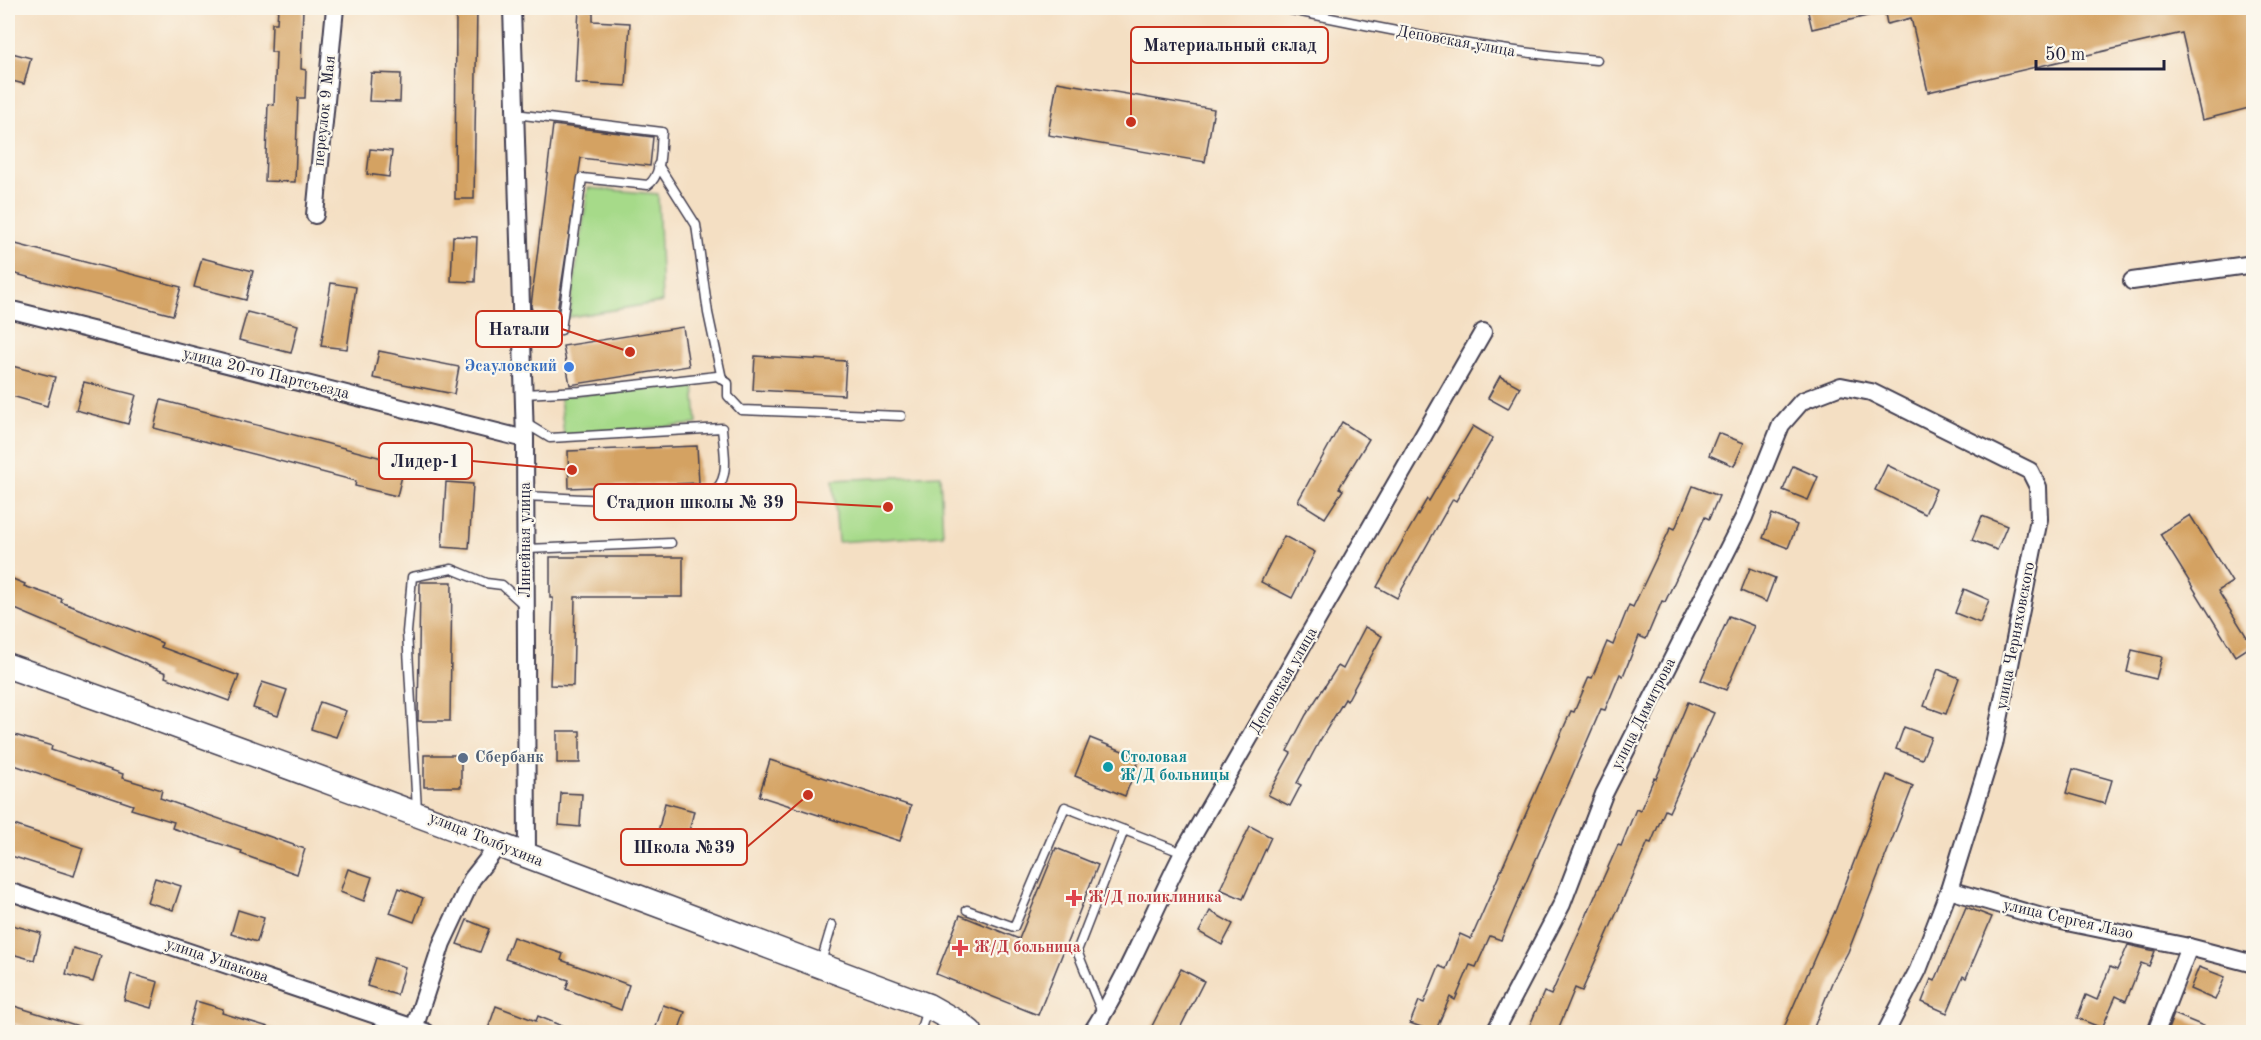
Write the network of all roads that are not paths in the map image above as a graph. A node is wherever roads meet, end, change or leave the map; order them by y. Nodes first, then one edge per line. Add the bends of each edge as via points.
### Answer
1 (335, 8) edge
2 (512, 8) edge
3 (1282, 8) edge
4 (1597, 60) dead end
5 (515, 114) junction
6 (658, 165) junction
7 (315, 215) dead end
8 (2253, 264) edge
9 (2132, 281) dead end
10 (8, 309) edge
11 (1483, 332) dead end
12 (521, 333) junction
13 (722, 379) junction
14 (524, 394) junction
15 (1802, 401) joint
16 (901, 416) dead end
17 (525, 431) junction
18 (525, 496) junction
19 (671, 543) dead end
20 (527, 549) junction
21 (526, 608) junction
22 (8, 666) edge
23 (417, 813) junction
24 (1124, 830) junction
25 (498, 846) junction
26 (1183, 853) junction
27 (526, 857) junction
28 (1949, 890) junction
29 (8, 891) edge
30 (967, 910) dead end
31 (832, 925) dead end
32 (2189, 947) junction
33 (2253, 964) edge
34 (820, 966) junction
35 (928, 1006) junction
36 (1103, 1015) junction
37 (970, 1030) edge
38 (418, 1031) edge
39 (920, 1032) edge
40 (1092, 1032) edge
41 (1495, 1032) edge
42 (1886, 1032) edge
43 (2156, 1032) edge

1 - 7 street, переулок 9 Мая
2 - 5 street, Линейная улица
3 - 4 lane, Деповская улица via 1449,42 1522,54
5 - 6 lane via 662,132
5 - 12 street, Линейная улица
6 - 12 lane via 648,184 582,178 561,330
6 - 13 lane via 696,225
8 - 9 street
10 - 17 street, улица 20-го Партсъезда
11 - 26 street, Деповская улица
12 - 14 street, Линейная улица
13 - 14 lane via 717,376
13 - 16 lane via 728,383 729,396 741,410
14 - 17 street, Линейная улица
15 - 28 street, улица Черняховского via 1841,386 1871,392 2030,471 2038,488 2039,519 1994,745
15 - 41 street, улица Димитрова via 1781,425 1744,517 1604,794 1562,904
17 - 18 street, Линейная улица
17 - 18 lane via 550,438 722,428 724,477 716,490 705,495 660,500
18 - 20 street, Линейная улица
19 - 20 lane
20 - 21 street, Линейная улица
21 - 23 lane via 502,585 452,569 412,577 407,632
21 - 27 street, Линейная улица
22 - 23 street, улица Толбухина
23 - 25 street, улица Толбухина
24 - 26 lane
24 - 30 lane via 1065,807 1014,927
24 - 36 lane via 1077,951
25 - 27 street, улица Толбухина
25 - 38 street via 472,879 442,943
26 - 36 street, Деповская улица
27 - 34 street, улица Толбухина
28 - 32 street, улица Сергея Лазо via 2042,916
28 - 42 street, улица Черняховского via 1918,970
29 - 38 street, улица Ушакова
31 - 34 lane
32 - 33 street, улица Сергея Лазо
32 - 43 street
34 - 35 street, улица Толбухина
35 - 37 street, улица Толбухина
35 - 39 lane
36 - 40 street, Деповская улица

